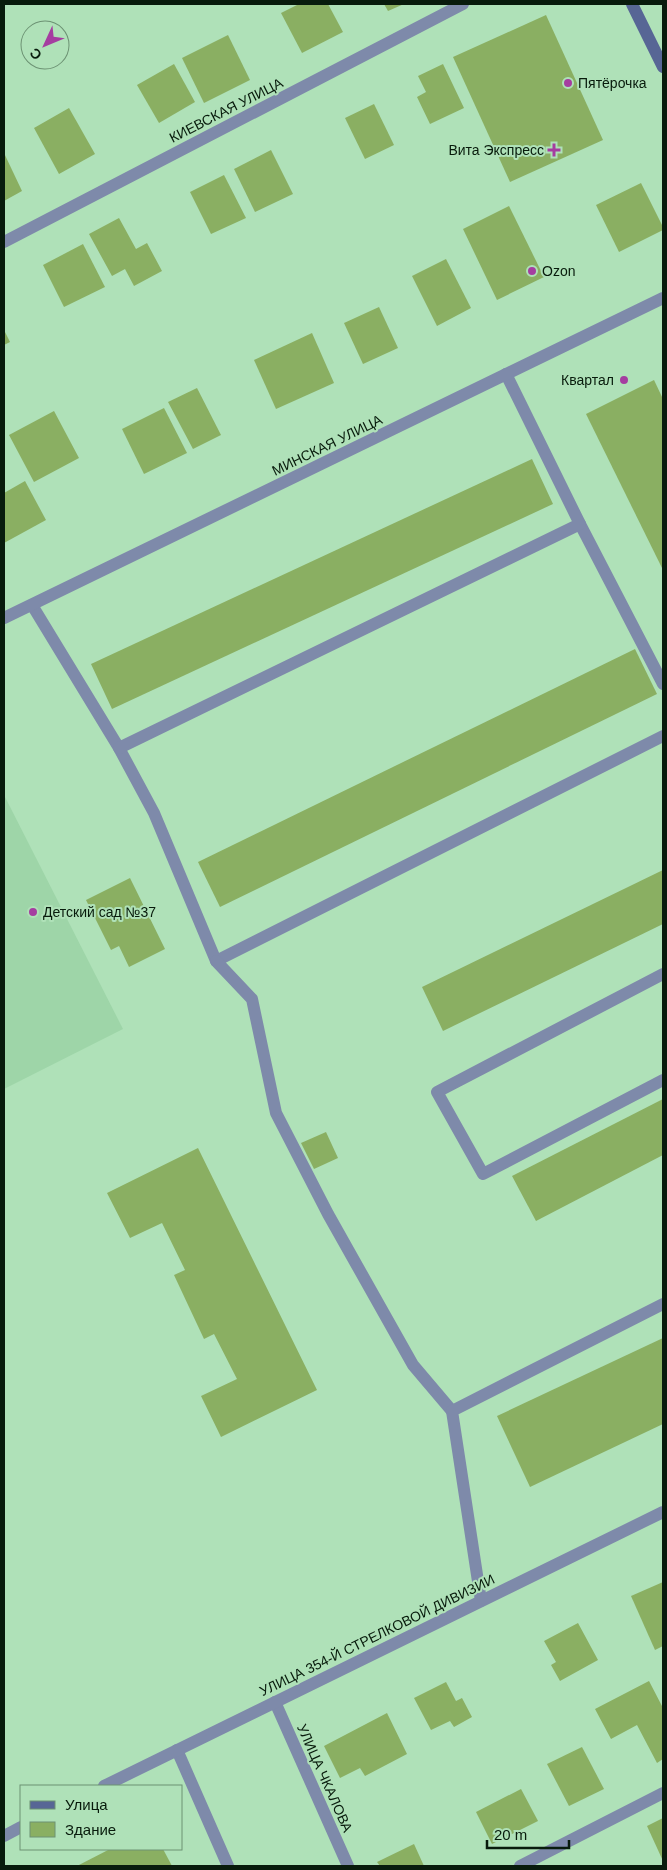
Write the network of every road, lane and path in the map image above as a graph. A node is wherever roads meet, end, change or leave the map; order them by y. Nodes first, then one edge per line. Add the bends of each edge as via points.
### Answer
1 (463, 4) edge
2 (632, 4) edge
3 (663, 67) edge
4 (4, 242) edge
5 (663, 298) edge
6 (506, 374) junction
7 (580, 524) junction
8 (32, 605) junction
9 (4, 618) edge
10 (663, 684) edge
11 (663, 736) edge
12 (120, 748) junction
13 (216, 961) junction
14 (663, 974) edge
15 (663, 1080) edge
16 (663, 1304) edge
17 (452, 1411) junction
18 (663, 1512) edge
19 (481, 1601) junction
20 (275, 1702) junction
21 (177, 1750) junction
22 (106, 1785) edge
23 (663, 1793) edge
24 (20, 1828) edge
25 (4, 1836) edge
26 (228, 1866) edge
27 (348, 1866) edge
28 (520, 1866) edge

1 - 4 street, КИЕВСКАЯ УЛИЦА
2 - 3 street
5 - 6 street, МИНСКАЯ УЛИЦА
6 - 7 street
6 - 8 street, МИНСКАЯ УЛИЦА
7 - 10 street
7 - 12 street
8 - 9 street, МИНСКАЯ УЛИЦА
8 - 12 street
11 - 13 street
12 - 13 street via 154,813
13 - 17 street via 252,999 276,1113 328,1214 414,1365
14 - 15 street via 437,1092 483,1174
16 - 17 street
17 - 19 street
18 - 19 street, УЛИЦА 354-Й СТРЕЛКОВОЙ ДИВИЗИИ
19 - 20 street, УЛИЦА 354-Й СТРЕЛКОВОЙ ДИВИЗИИ
20 - 21 street, УЛИЦА 354-Й СТРЕЛКОВОЙ ДИВИЗИИ
20 - 27 street, УЛИЦА ЧКАЛОВА
21 - 22 street, УЛИЦА 354-Й СТРЕЛКОВОЙ ДИВИЗИИ
21 - 26 street
23 - 28 street
24 - 25 street

